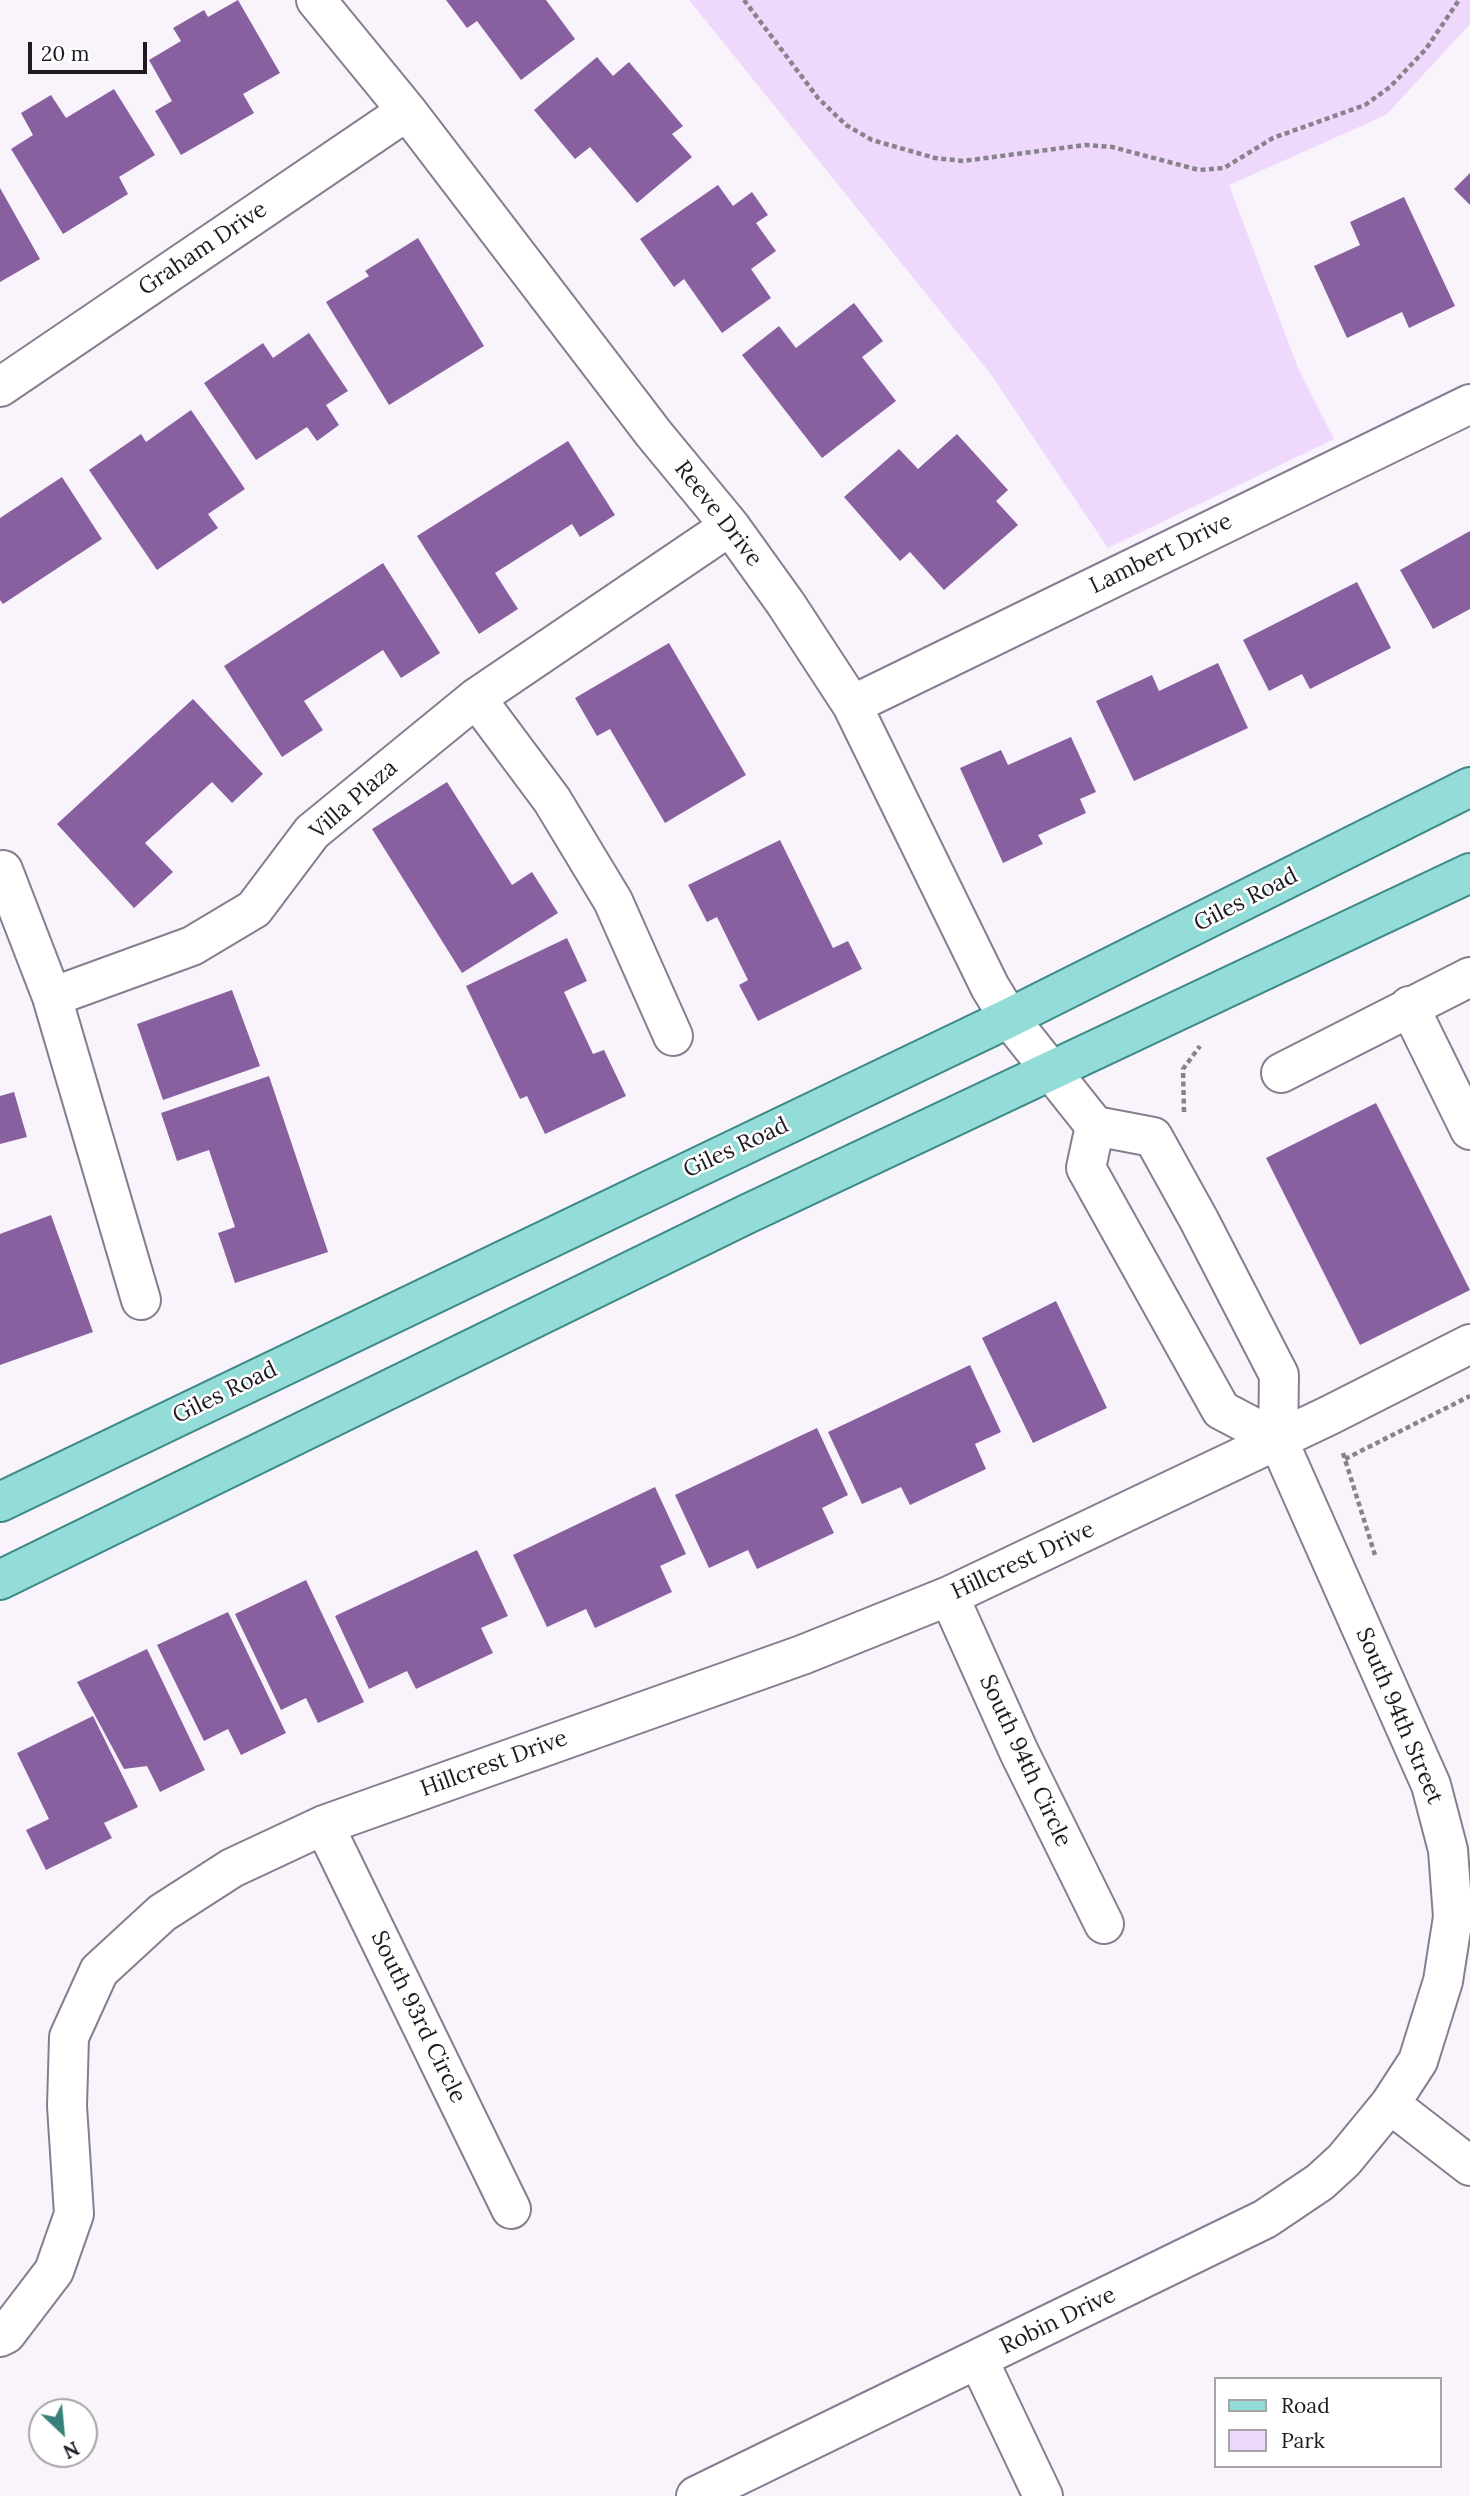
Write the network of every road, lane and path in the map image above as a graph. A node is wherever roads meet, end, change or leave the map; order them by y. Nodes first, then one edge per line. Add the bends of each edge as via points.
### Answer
1 (316, 0) edge
2 (744, 0) edge
3 (1459, 0) edge
4 (407, 111) junction
5 (0, 387) edge
6 (1470, 404) edge
7 (730, 526) junction
8 (476, 698) junction
9 (852, 705) junction
10 (1470, 788) edge
11 (4, 870) dead end
12 (1470, 873) edge
13 (1470, 977) edge
14 (52, 997) junction
15 (1409, 1006) junction
16 (1009, 1018) junction
17 (673, 1036) dead end
18 (1202, 1044) dead end
19 (1052, 1072) junction
20 (1281, 1073) dead end
21 (1189, 1124) dead end
22 (1095, 1126) junction
23 (1470, 1130) edge
24 (141, 1300) dead end
25 (1470, 1344) edge
26 (1470, 1396) edge
27 (1278, 1440) junction
28 (1345, 1458) dead end
29 (0, 1502) edge
30 (0, 1580) edge
31 (949, 1596) junction
32 (324, 1825) junction
33 (1104, 1924) dead end
34 (1391, 2104) junction
35 (1470, 2166) edge
36 (511, 2209) dead end
37 (0, 2337) edge
38 (978, 2359) junction
39 (696, 2496) edge
40 (1043, 2496) edge

1 - 4 street, Reeve Drive
2 - 3 path via 818,98 846,125 872,140 963,161 1098,146 1199,170 1224,168 1273,138 1365,105 1390,87 1426,49
4 - 5 street, Graham Drive
4 - 7 street, Reeve Drive
6 - 9 street, Lambert Drive
7 - 8 street, Villa Plaza
7 - 9 street, Reeve Drive
8 - 14 street, Villa Plaza via 312,832 254,909 191,946
8 - 17 street via 552,800 612,901
9 - 16 street, Reeve Drive
10 - 16 main road, Giles Road
11 - 14 street
12 - 19 main road
13 - 15 street
14 - 24 street
15 - 20 street
15 - 23 street
16 - 19 street, Reeve Drive
16 - 29 main road, Giles Road
18 - 21 path via 1188,1059 1182,1078 1182,1104
19 - 22 street
19 - 30 main road via 747,1214
22 - 27 street via 1086,1168 1220,1410
22 - 27 street, South 94th Street via 1153,1138 1279,1375
25 - 27 street, Hillcrest Drive
26 - 28 path
27 - 31 street, Hillcrest Drive
27 - 34 street, South 94th Street via 1431,1786 1448,1850 1453,1917 1445,1971 1418,2061
31 - 32 street, Hillcrest Drive via 802,1655
31 - 33 street, South 94th Circle
32 - 36 street, South 93rd Circle
32 - 37 street, Hillcrest Drive via 232,1868 174,1905 99,1971 69,2037 67,2106 74,2214 54,2271
34 - 35 street
34 - 38 street, Robin Drive via 1344,2160 1284,2208
38 - 39 street, Robin Drive
38 - 40 street

